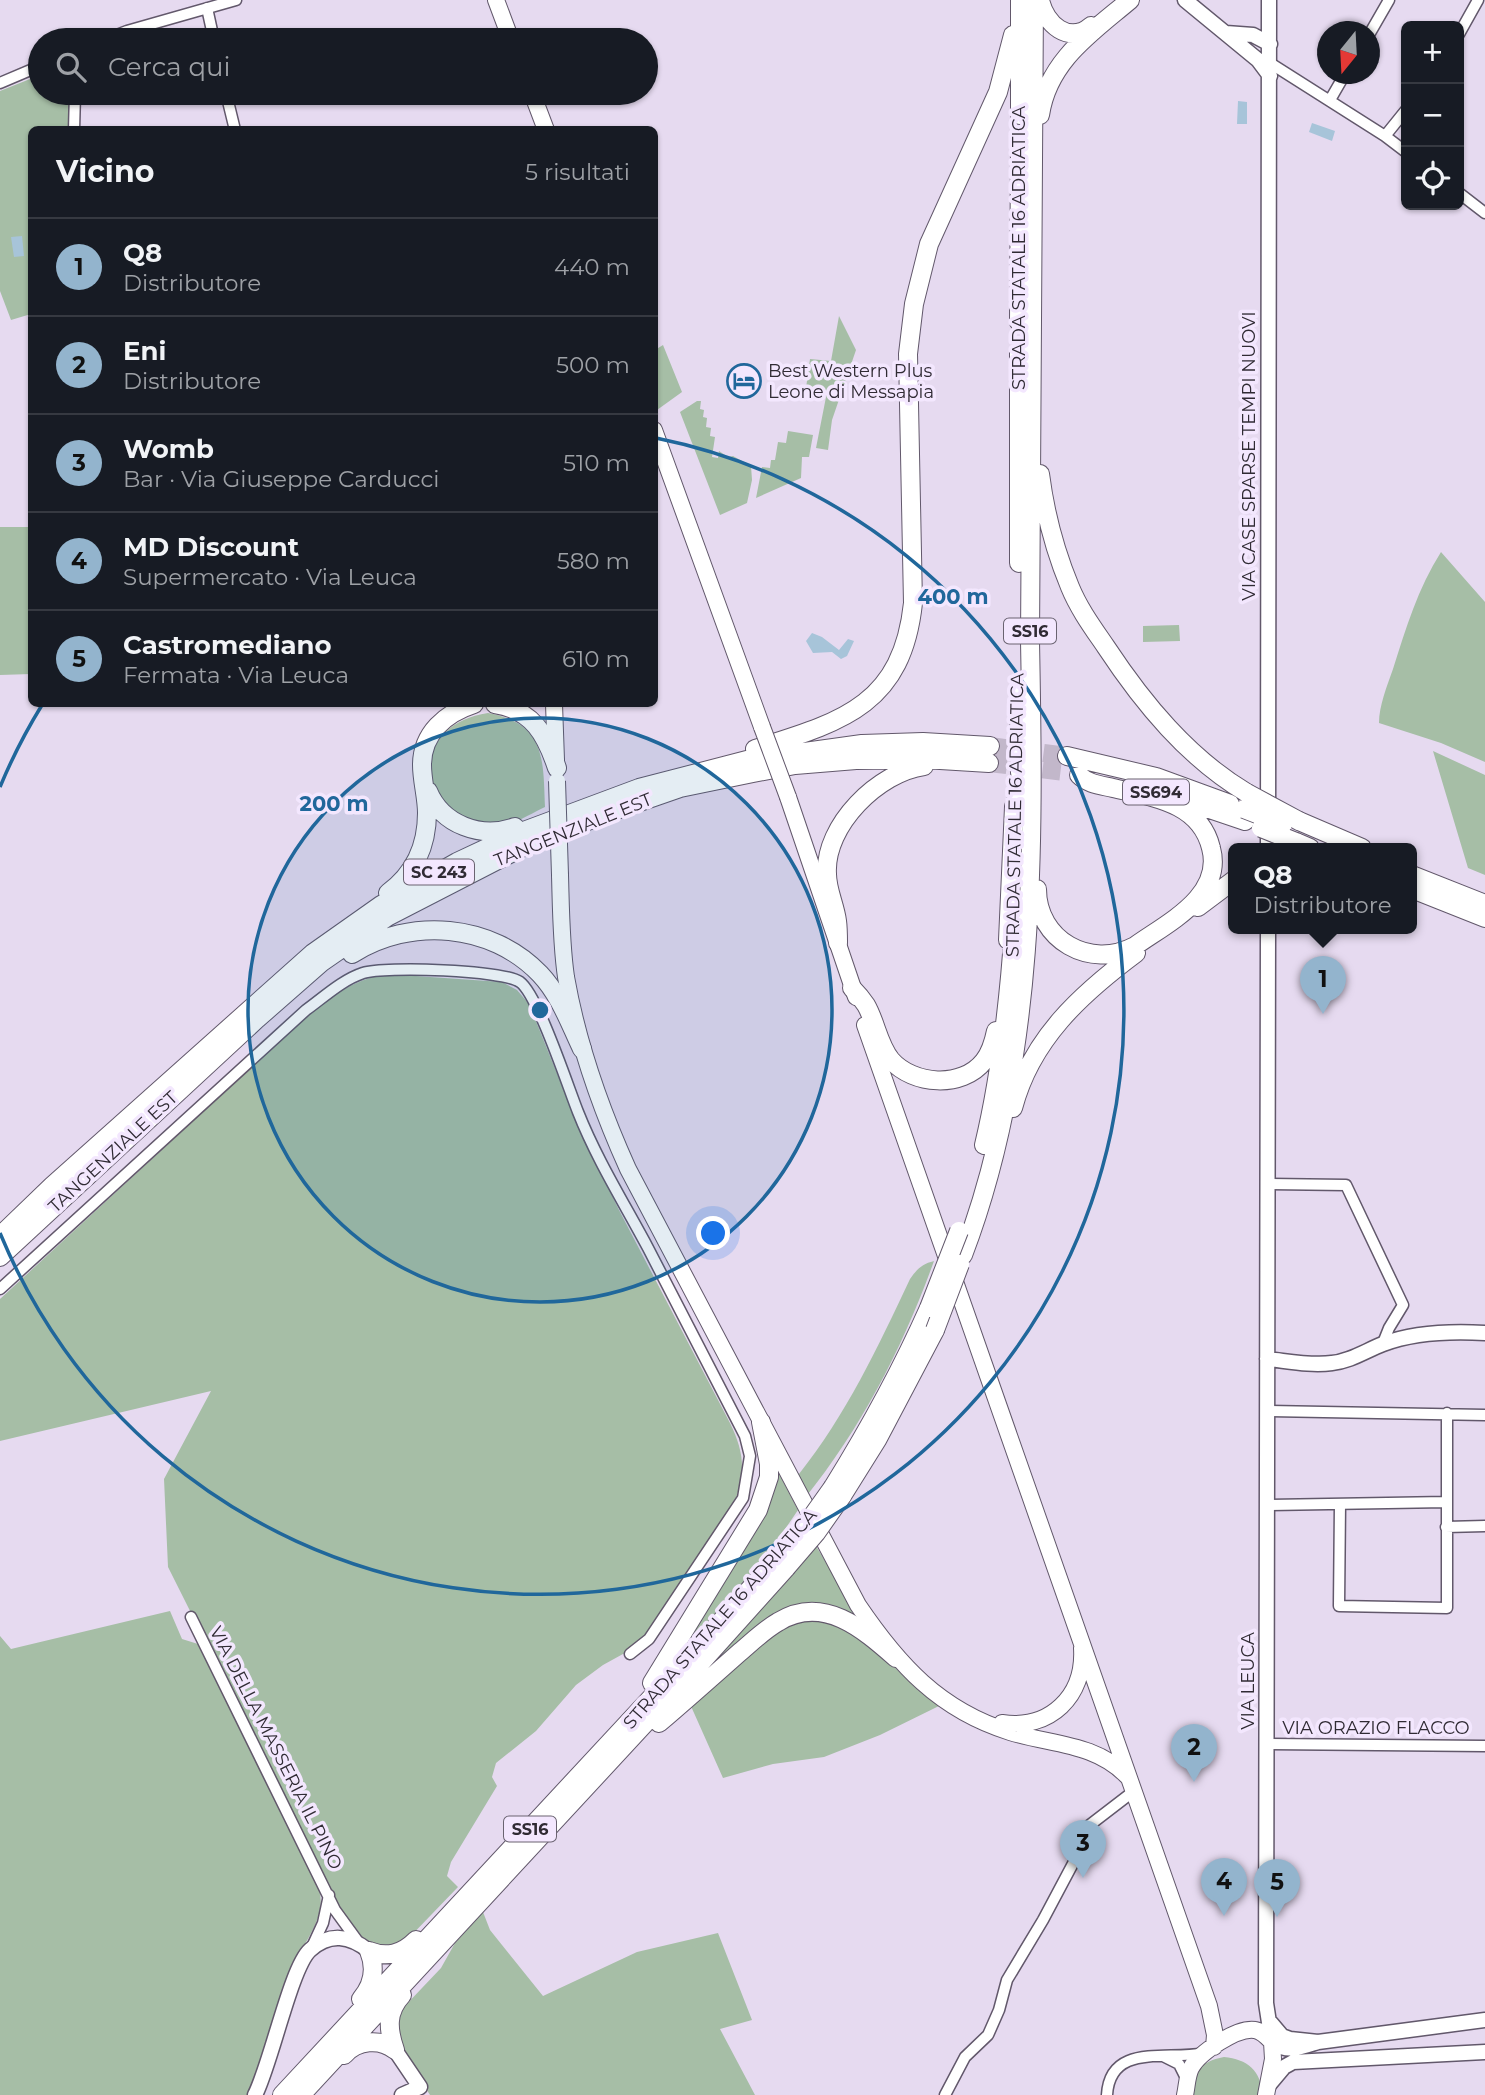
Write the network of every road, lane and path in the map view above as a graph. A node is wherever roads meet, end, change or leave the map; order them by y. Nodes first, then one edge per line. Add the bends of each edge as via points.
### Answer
1 (236, 0) edge
2 (496, 0) edge
3 (1018, 0) edge
4 (1034, 0) edge
5 (1040, 0) edge
6 (1127, 0) edge
7 (1185, 0) edge
8 (1269, 0) edge
9 (1389, 0) edge
10 (1478, 0) edge
11 (207, 8) junction
12 (1270, 20) junction
13 (1377, 21) edge
14 (1464, 25) edge
15 (137, 28) edge
16 (211, 28) edge
17 (506, 28) edge
18 (1226, 33) junction
19 (1253, 35) junction
20 (1270, 44) junction
21 (1246, 49) junction
22 (1270, 70) junction
23 (28, 71) edge
24 (0, 83) edge
25 (1339, 84) edge
26 (1329, 100) junction
27 (75, 105) edge
28 (229, 105) edge
29 (528, 105) edge
30 (537, 105) edge
31 (1401, 116) edge
32 (74, 126) edge
33 (234, 126) edge
34 (533, 126) edge
35 (544, 126) edge
36 (1385, 136) junction
37 (1401, 148) edge
38 (1464, 197) edge
39 (1485, 214) edge
40 (1033, 223) junction
41 (1031, 327) junction
42 (658, 441) edge
43 (467, 707) edge
44 (505, 707) edge
45 (554, 707) edge
46 (1032, 738) junction
47 (990, 755) junction
48 (685, 774) junction
49 (557, 775) junction
50 (424, 781) junction
51 (1019, 791) junction
52 (610, 799) junction
53 (1245, 808) junction
54 (1300, 835) edge
55 (1268, 843) edge
56 (1326, 843) edge
57 (1338, 843) edge
58 (1417, 877) edge
59 (1228, 884) edge
60 (1417, 891) edge
61 (1417, 896) edge
62 (1433, 897) junction
63 (1485, 904) edge
64 (1485, 918) edge
65 (1268, 934) edge
66 (838, 943) junction
67 (313, 953) junction
68 (852, 988) junction
69 (257, 1019) junction
70 (582, 1049) junction
71 (1267, 1184) junction
72 (965, 1232) junction
73 (0, 1236) edge
74 (0, 1257) edge
75 (0, 1289) edge
76 (1485, 1333) edge
77 (1383, 1343) junction
78 (1267, 1359) junction
79 (1266, 1411) junction
80 (1447, 1413) junction
81 (1485, 1415) edge
82 (761, 1422) junction
83 (837, 1491) junction
84 (1446, 1502) junction
85 (1340, 1504) junction
86 (1267, 1505) junction
87 (1485, 1526) edge
88 (1446, 1527) junction
89 (191, 1617) dead end
90 (1081, 1639) junction
91 (629, 1654) dead end
92 (896, 1658) junction
93 (969, 1714) junction
94 (1266, 1744) junction
95 (1485, 1746) edge
96 (610, 1753) junction
97 (1132, 1785) junction
98 (474, 1889) junction
99 (329, 1895) junction
100 (440, 1946) junction
101 (364, 1947) junction
102 (310, 1950) junction
103 (1266, 2003) junction
104 (1209, 2006) junction
105 (1485, 2020) edge
106 (1270, 2022) junction
107 (1239, 2032) junction
108 (1272, 2042) junction
109 (1318, 2042) junction
110 (325, 2048) junction
111 (395, 2050) junction
112 (1210, 2050) junction
113 (1485, 2052) edge
114 (1160, 2055) junction
115 (1186, 2089) edge
116 (423, 2091) edge
117 (1267, 2091) edge
118 (255, 2095) edge
119 (282, 2095) edge
120 (303, 2095) edge
121 (402, 2095) edge
122 (945, 2095) edge
123 (1107, 2095) edge

1 - 11 street
2 - 17 main road
3 - 48 highway via 1004,74 929,244 912,315 908,366 913,603 903,652 879,691 844,718 702,764
3 - 51 highway, STRADA STATALE 16 ADRIATICA / SS16
4 - 40 highway, STRADA STATALE 16 ADRIATICA / SS16
5 - 6 highway via 1051,24 1072,34 1086,31
6 - 40 highway via 1076,45 1048,86 1040,115
7 - 18 street
8 - 12 street, VIA CASE SPARSE TEMPI NUOVI
9 - 13 street
10 - 14 street
11 - 15 street
11 - 16 street
12 - 19 street
12 - 20 street, VIA CASE SPARSE TEMPI NUOVI
18 - 19 street
18 - 21 street
19 - 20 street
20 - 21 street
20 - 22 street, VIA CASE SPARSE TEMPI NUOVI
21 - 22 street
22 - 26 street
22 - 55 street, VIA CASE SPARSE TEMPI NUOVI
23 - 24 street
25 - 26 street
26 - 36 street
27 - 32 street
28 - 33 street
29 - 34 main road
30 - 35 main road
31 - 36 street
36 - 37 street
38 - 39 street
40 - 41 highway, STRADA STATALE 16 ADRIATICA / SS16
41 - 46 highway, STRADA STATALE 16 ADRIATICA / SS16
41 - 53 highway via 1038,368 1041,483 1071,589 1115,662 1153,713
42 - 66 main road, bridge
43 - 50 highway via 450,714 433,730 423,753
44 - 49 highway via 518,711 546,738
45 - 49 main road
46 - 53 highway, SS694 via 1037,763 1039,909 1051,931 1070,948 1094,955 1115,954 1135,946 1199,897 1209,883 1214,860 1197,820 1182,807 1085,782 1070,768
46 - 72 highway, STRADA STATALE 16 ADRIATICA / SS16 via 1023,983 1003,1119
47 - 48 highway, TANGENZIALE EST / SC 243 via 923,742 862,744 758,758
47 - 66 highway via 982,768 922,766 905,770 878,785 851,811 828,858
47 - 69 highway, TANGENZIALE EST via 795,765 680,788 605,814 523,847 387,917 322,962
48 - 52 highway, TANGENZIALE EST / SC 243
49 - 70 main road, bridge via 566,975
50 - 52 highway via 446,816 483,832 506,831 595,799
50 - 67 highway via 425,835 409,874 323,940
51 - 68 highway via 1014,807 1004,977 996,1032 983,1063 970,1073 944,1081 903,1069 891,1060 866,1005
51 - 72 highway, STRADA STATALE 16 ADRIATICA / SS16 via 1009,998
52 - 67 highway, TANGENZIALE EST / SC 243 via 457,862 381,905
53 - 54 highway, SS694, bridge
53 - 54 highway, bridge
54 - 56 highway, SS694
54 - 57 highway
58 - 63 highway
59 - 72 highway via 1105,976 1047,1036 1018,1094 982,1220
60 - 62 highway
61 - 62 highway
62 - 64 highway
65 - 71 street, VIA LEUCA
66 - 68 main road
67 - 73 highway, TANGENZIALE EST / SC 243
68 - 90 main road
69 - 70 highway via 371,942 425,929 483,938 512,952 540,974 563,1007
69 - 74 highway, TANGENZIALE EST
70 - 82 main road via 602,1111 628,1169
71 - 77 street via 1346,1185 1403,1305
71 - 78 street, VIA LEUCA
72 - 83 highway, STRADA STATALE 16 ADRIATICA / SS16, bridge
72 - 83 highway, STRADA STATALE 16 ADRIATICA / SS16, bridge via 963,1255 935,1329 883,1429
75 - 91 street via 339,985 360,974 387,970 496,974 519,981 534,999 607,1175 745,1436 750,1456 737,1508 649,1639
76 - 77 street via 1420,1335
77 - 78 street via 1350,1360 1329,1364
78 - 79 street, VIA LEUCA
79 - 80 street
79 - 86 street, VIA LEUCA
80 - 81 street
80 - 84 street
82 - 92 main road via 845,1583
82 - 96 highway via 769,1464 758,1510 660,1674 609,1738
83 - 96 highway, STRADA STATALE 16 ADRIATICA / SS16, bridge via 816,1533 780,1564
84 - 85 street
84 - 88 street
85 - 86 street
85 - 88 street via 1339,1606 1447,1608
86 - 94 street, VIA LEUCA
87 - 88 street
89 - 99 street, VIA DELLA MASSERIA IL PINO
90 - 93 main road via 1074,1693 1055,1712 1037,1720 1005,1724
90 - 97 main road
92 - 93 main road via 934,1693
92 - 96 highway via 840,1617 815,1611 793,1614 767,1629 625,1753
93 - 97 main road via 1007,1731 1094,1752 1116,1765
94 - 95 street, VIA ORAZIO FLACCO
94 - 103 street, VIA LEUCA
96 - 98 highway, STRADA STATALE 16 ADRIATICA / SS16
96 - 100 highway, STRADA STATALE 16 ADRIATICA / SS16
97 - 104 main road
97 - 122 street via 1078,1834 1074,1841 1077,1856 1007,1980 988,2035 965,2057
98 - 101 highway via 458,1898 407,1949 391,1954
98 - 110 highway, STRADA STATALE 16 ADRIATICA / SS16
99 - 101 street, VIA DELLA MASSERIA IL PINO via 346,1927
99 - 102 street, VIA DELLA MASSERIA IL PINO
100 - 111 highway via 435,1959 392,2009 390,2030
100 - 120 highway, STRADA STATALE 16 ADRIATICA / SS16
101 - 102 street via 352,1939 338,1938
101 - 110 highway via 373,1966 370,1986 332,2032
102 - 118 street via 300,1966
103 - 106 street, VIA LEUCA
103 - 107 street via 1252,2025
104 - 107 main road via 1221,2024
104 - 112 main road via 1215,2035
105 - 109 street
106 - 108 street, VIA LEUCA
106 - 109 street via 1282,2036
107 - 108 main road via 1261,2031
107 - 112 main road
108 - 109 street via 1295,2049
108 - 117 main road
110 - 119 highway, STRADA STATALE 16 ADRIATICA / SS16
111 - 116 street
111 - 120 highway via 374,2042 349,2049
112 - 114 street
112 - 115 main road via 1191,2068
113 - 117 street via 1293,2062 1283,2067
114 - 115 street via 1183,2068
114 - 123 street via 1122,2063 1110,2078
116 - 121 street

